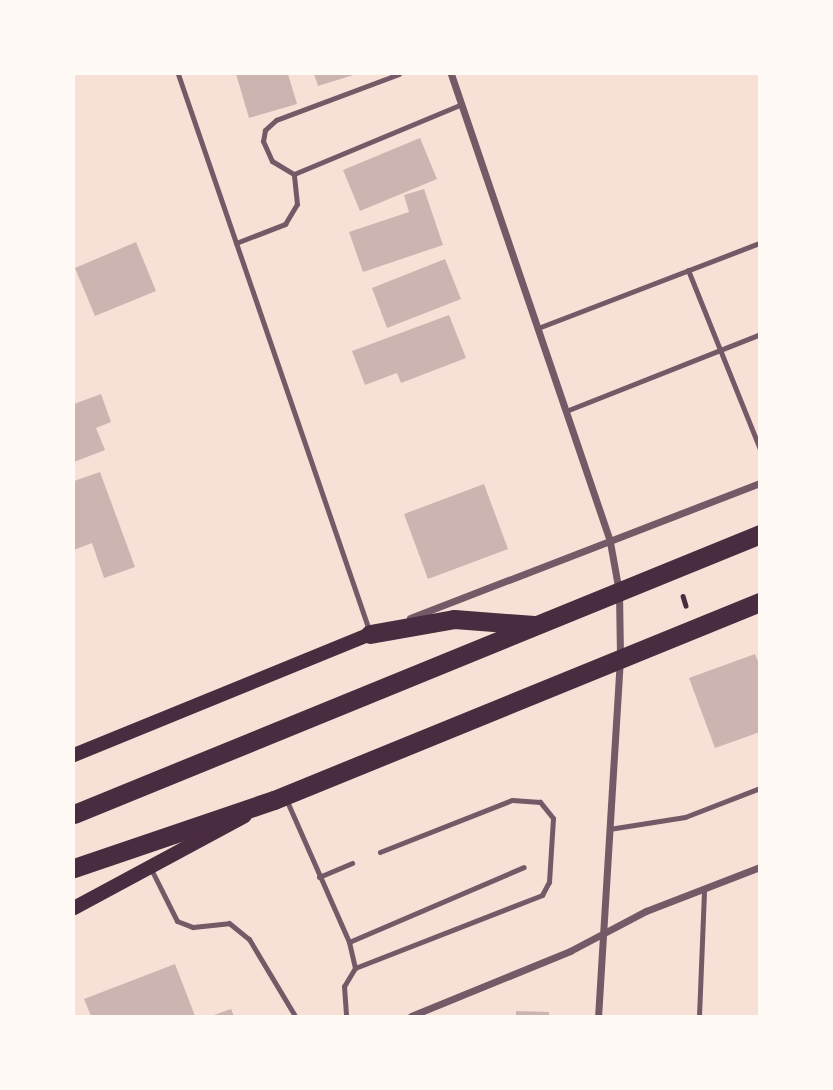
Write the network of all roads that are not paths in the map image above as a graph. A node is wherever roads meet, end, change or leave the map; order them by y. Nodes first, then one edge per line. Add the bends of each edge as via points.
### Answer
1 (178, 74) edge
2 (399, 74) edge
3 (451, 74) edge
4 (462, 104) junction
5 (294, 174) junction
6 (236, 243) junction
7 (760, 243) edge
8 (688, 270) junction
9 (538, 328) junction
10 (760, 334) edge
11 (720, 349) junction
12 (566, 411) junction
13 (760, 449) edge
14 (760, 483) edge
15 (760, 534) edge
16 (610, 542) junction
17 (619, 592) junction
18 (760, 602) edge
19 (535, 625) junction
20 (370, 634) junction
21 (621, 658) junction
22 (74, 755) edge
23 (760, 788) edge
24 (279, 798) junction
25 (74, 814) edge
26 (608, 829) junction
27 (380, 852) dead end
28 (352, 863) dead end
29 (524, 867) dead end
30 (760, 867) edge
31 (74, 868) edge
32 (151, 869) junction
33 (319, 877) junction
34 (704, 891) junction
35 (74, 908) edge
36 (601, 934) junction
37 (349, 942) junction
38 (355, 968) junction
39 (295, 1017) edge
40 (346, 1017) edge
41 (411, 1017) edge
42 (598, 1017) edge
43 (699, 1017) edge

1 - 6 lane
2 - 5 lane via 276,120 265,130 263,141 272,160
3 - 4 street
4 - 5 lane
4 - 9 street
5 - 6 lane via 297,204 285,224
6 - 20 lane
7 - 8 lane
8 - 9 lane
8 - 11 lane
9 - 12 street
10 - 11 lane
11 - 12 lane
11 - 13 lane
12 - 16 street
14 - 16 street
15 - 17 highway
16 - 17 street
16 - 20 street
17 - 19 highway
17 - 21 street
18 - 21 highway
19 - 20 highway via 454,619
19 - 25 highway
20 - 22 main road
21 - 24 highway
21 - 26 street
23 - 26 lane via 685,817
24 - 31 highway
24 - 32 main road
24 - 33 lane
26 - 36 street
27 - 38 lane via 512,800 540,803 553,818 549,882 542,895
28 - 33 lane
29 - 37 lane
30 - 34 street
32 - 35 main road
32 - 39 lane via 177,922 193,927 229,923 249,939
33 - 37 lane
34 - 36 street
34 - 43 lane
36 - 41 street
36 - 42 street
37 - 38 lane
38 - 40 lane via 344,986

